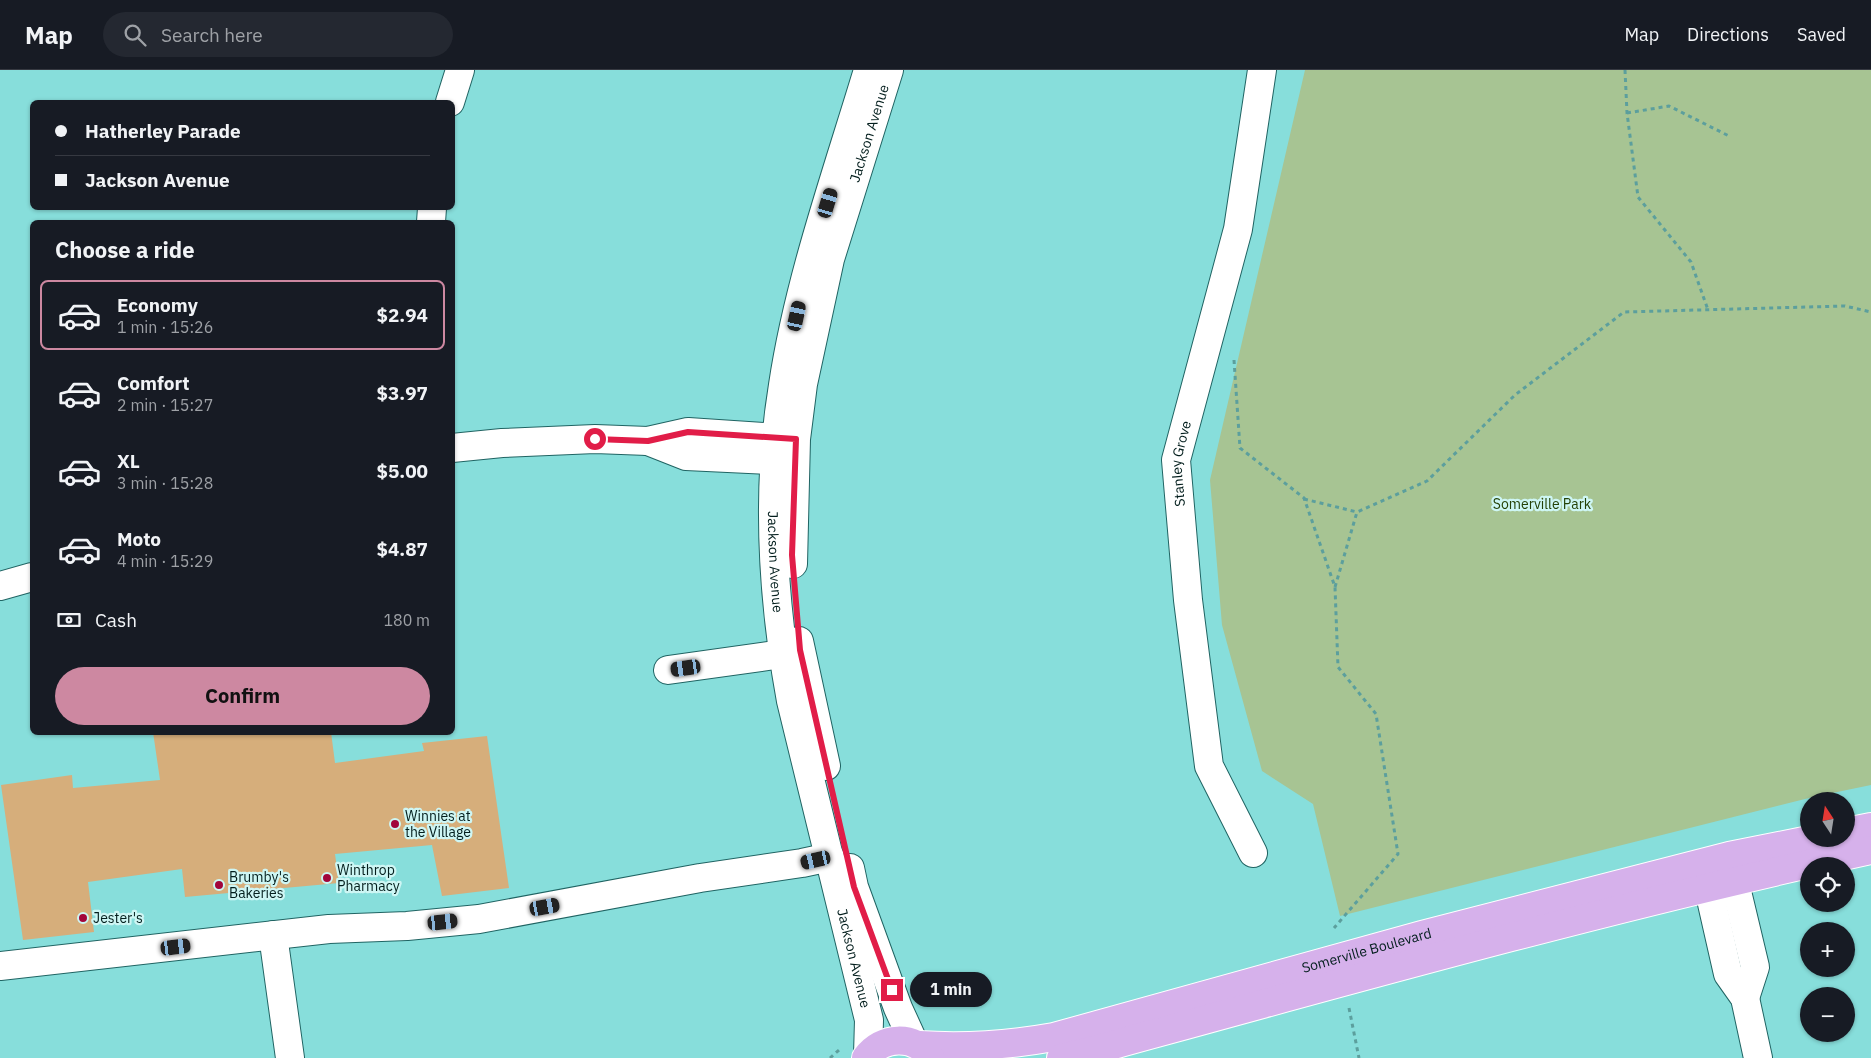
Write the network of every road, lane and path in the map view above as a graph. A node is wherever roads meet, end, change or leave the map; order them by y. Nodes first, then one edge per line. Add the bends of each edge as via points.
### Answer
1 (460, 70) edge
2 (868, 70) edge
3 (889, 70) edge
4 (1262, 70) edge
5 (1625, 70) edge
6 (451, 100) edge
7 (1627, 113) junction
8 (1729, 136) dead end
9 (1708, 310) junction
10 (1871, 312) edge
11 (1234, 359) dead end
12 (455, 448) edge
13 (786, 450) junction
14 (1304, 498) junction
15 (1357, 512) junction
16 (30, 578) edge
17 (0, 586) edge
18 (1335, 587) junction
19 (782, 654) junction
20 (668, 670) dead end
21 (1871, 827) edge
22 (1855, 830) edge
23 (1800, 844) edge
24 (1871, 850) edge
25 (1253, 853) dead end
26 (830, 857) junction
27 (1732, 868) junction
28 (1705, 875) junction
29 (1331, 932) dead end
30 (273, 935) junction
31 (0, 966) edge
32 (1745, 998) junction
33 (1348, 1003) dead end
34 (921, 1049) edge
35 (867, 1056) edge
36 (290, 1058) edge
37 (1060, 1058) edge
38 (1359, 1058) edge
39 (1758, 1058) edge

1 - 6 street
2 - 13 street, Jackson Avenue via 801,298 783,384
3 - 13 street, Jackson Avenue via 830,259
4 - 25 street, Stanley Grove via 1238,229 1176,460 1188,600 1209,766
5 - 7 path
7 - 8 path via 1668,106
7 - 9 path via 1638,197 1691,262
9 - 10 path via 1845,306
9 - 15 path via 1624,312 1515,395 1427,481
11 - 14 path via 1240,448
12 - 13 street via 595,439 648,441 686,456
13 - 19 street, Jackson Avenue via 773,486 774,560
13 - 34 street, Jackson Avenue via 800,650 854,887 898,1008
14 - 15 path
14 - 18 path
15 - 18 path
16 - 17 street
18 - 29 path via 1338,667 1376,714 1398,854
19 - 20 street
19 - 26 street, Jackson Avenue
21 - 22 main road
23 - 27 main road, Somerville Boulevard
24 - 27 main road, Somerville Boulevard
26 - 30 street via 479,919
26 - 35 street, Jackson Avenue via 869,1020
27 - 28 main road, Somerville Boulevard
27 - 32 street via 1755,967
28 - 32 street via 1728,974
28 - 34 main road, Somerville Boulevard via 1413,938 1054,1037 994,1046
28 - 37 main road, Somerville Boulevard via 1420,960
30 - 31 street
30 - 36 street
32 - 39 street
33 - 38 path
34 - 35 main road, Somerville Boulevard via 902,1040 889,1041

